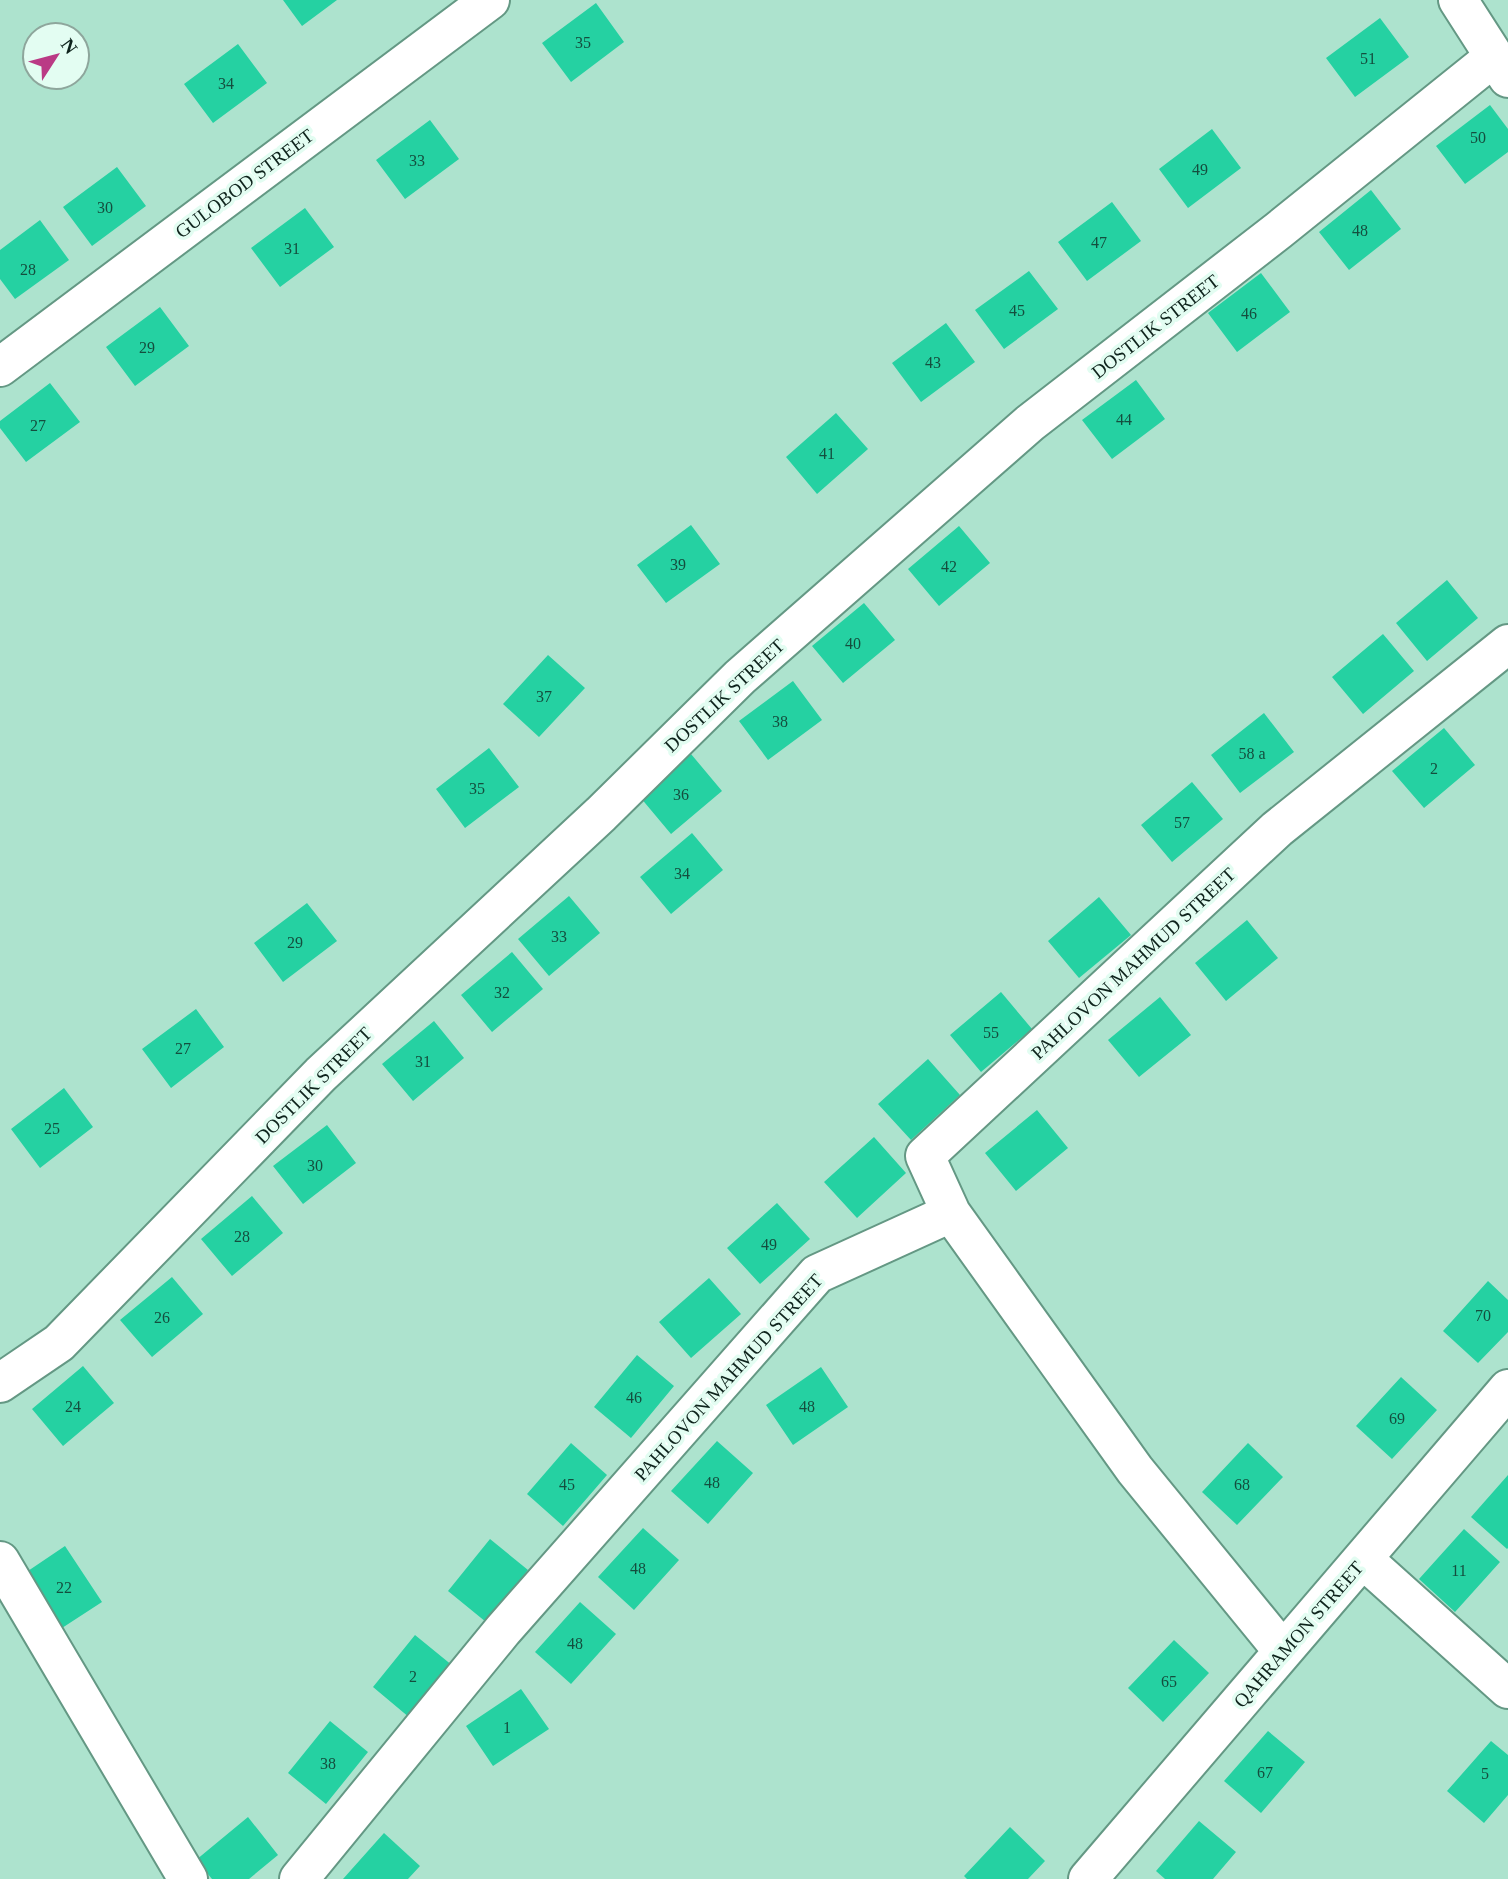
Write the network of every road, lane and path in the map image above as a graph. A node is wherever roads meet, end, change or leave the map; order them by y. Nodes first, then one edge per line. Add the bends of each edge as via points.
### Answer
1 (489, 0) edge
2 (1458, 0) edge
3 (1501, 68) edge
4 (0, 367) edge
5 (1508, 644) edge
6 (951, 1213) junction
7 (0, 1383) edge
8 (1508, 1389) edge
9 (1363, 1559) junction
10 (0, 1561) edge
11 (1282, 1650) junction
12 (1508, 1689) edge
13 (188, 1879) edge
14 (299, 1879) edge
15 (1088, 1879) edge

1 - 4 street, GULOBOD STREET
2 - 3 street
3 - 7 street, DOSTLIK STREET via 1279,230 1030,423 740,677 601,814 321,1074 59,1343
5 - 6 street, PAHLOVON MAHMUD STREET via 1277,829 925,1156
6 - 11 street via 1135,1470
6 - 14 street, PAHLOVON MAHMUD STREET via 817,1274 503,1630
8 - 9 street, QAHRAMON STREET
9 - 11 street, QAHRAMON STREET
9 - 12 street
10 - 13 street
11 - 15 street, QAHRAMON STREET

